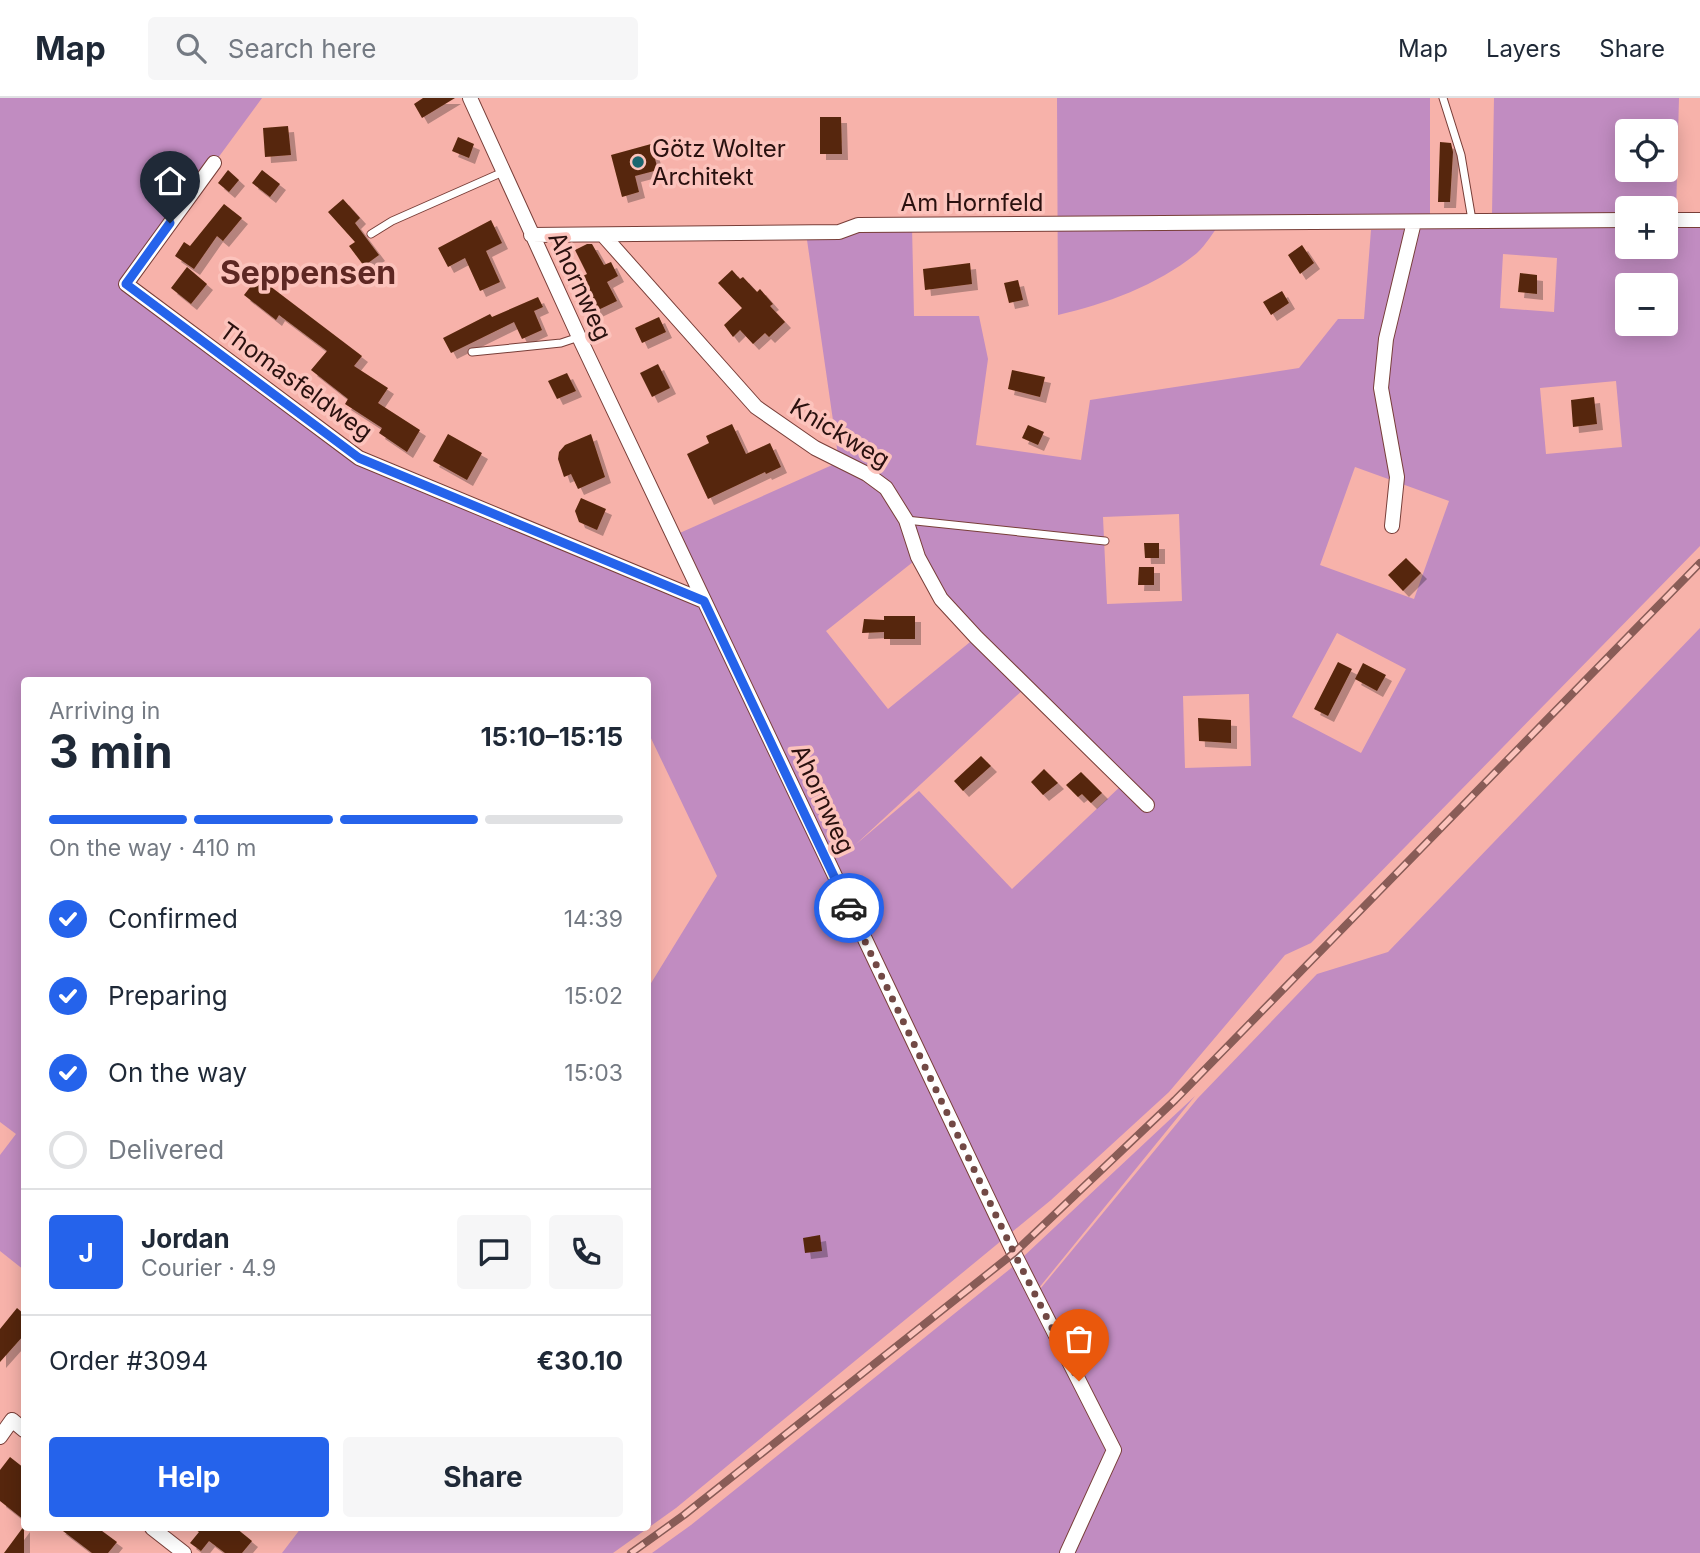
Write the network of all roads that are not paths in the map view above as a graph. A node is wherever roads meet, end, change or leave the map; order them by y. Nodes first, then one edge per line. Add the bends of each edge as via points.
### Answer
1 (470, 98) edge
2 (1443, 98) edge
3 (214, 163) dead end
4 (503, 172) junction
5 (1615, 220) edge
6 (1678, 220) edge
7 (1700, 220) edge
8 (1472, 221) junction
9 (1414, 222) junction
10 (371, 234) dead end
11 (531, 235) junction
12 (603, 235) junction
13 (579, 337) junction
14 (472, 352) dead end
15 (905, 520) junction
16 (1392, 526) dead end
17 (1105, 541) dead end
18 (704, 601) junction
19 (1147, 805) dead end
20 (21, 1428) edge
21 (0, 1437) edge
22 (156, 1531) edge
23 (184, 1553) edge
24 (1067, 1553) edge

1 - 4 street, Ahornweg
2 - 8 lane via 1461,155
3 - 18 street, Thomasfeldweg via 126,284 359,458
4 - 10 lane
4 - 11 street, Ahornweg
5 - 8 street, Am Hornfeld
6 - 7 street
8 - 9 street, Am Hornfeld
9 - 12 street, Am Hornfeld via 858,225 839,232
9 - 16 street via 1386,339 1381,388 1397,477
11 - 12 street, Am Hornfeld
11 - 13 street, Ahornweg
12 - 15 street, Knickweg via 756,407 815,448 877,481
13 - 14 lane
13 - 18 street, Ahornweg
15 - 17 lane
15 - 19 street, Knickweg via 918,557 941,599
18 - 24 street, Ahornweg via 1014,1253 1114,1450
20 - 21 street via 12,1420
22 - 23 street

